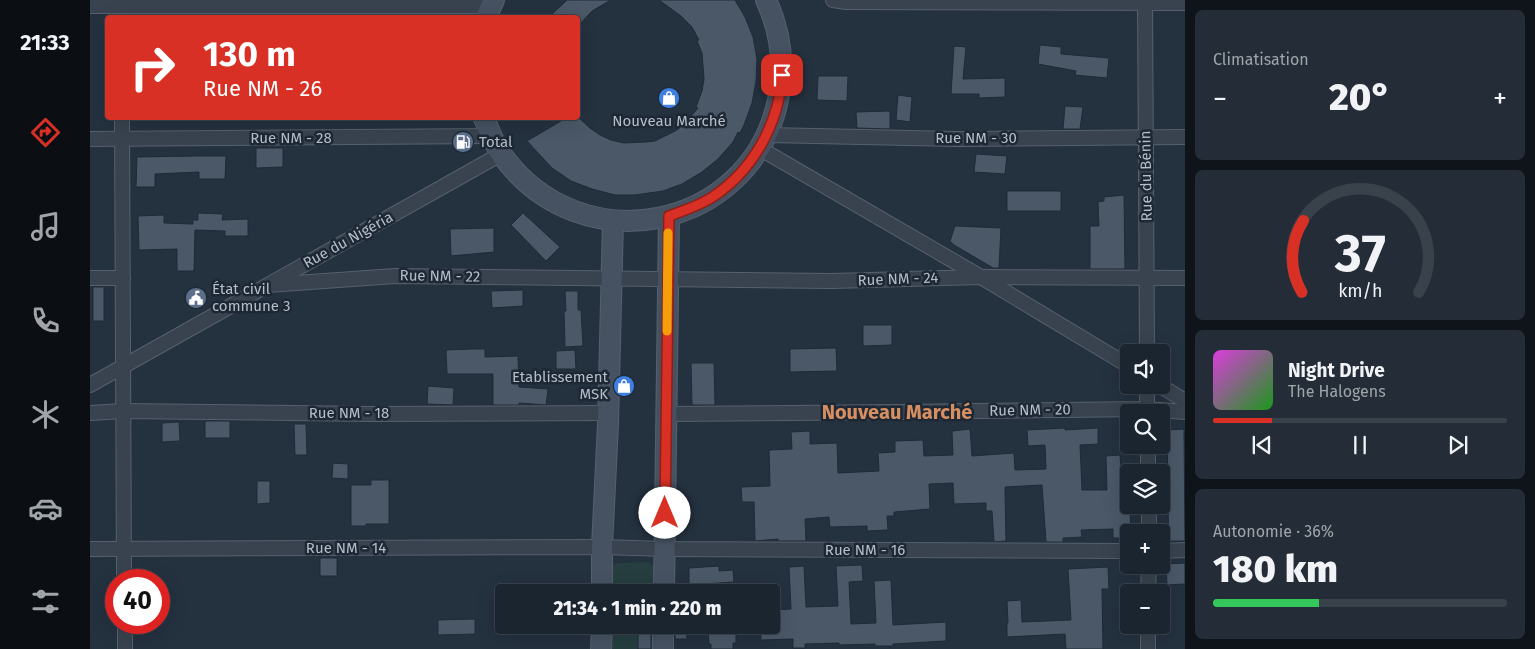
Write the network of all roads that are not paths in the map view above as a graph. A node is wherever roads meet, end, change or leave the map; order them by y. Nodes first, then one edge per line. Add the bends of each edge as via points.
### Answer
1 (766, 0) edge
2 (833, 0) edge
3 (1145, 2) edge
4 (1185, 3) edge
5 (90, 6) edge
6 (121, 8) edge
7 (490, 8) edge
8 (122, 120) edge
9 (485, 120) edge
10 (492, 136) junction
11 (1145, 137) junction
12 (1185, 137) edge
13 (90, 139) edge
14 (122, 139) junction
15 (763, 141) junction
16 (501, 154) junction
17 (669, 216) junction
18 (613, 221) junction
19 (981, 277) junction
20 (90, 278) edge
21 (123, 278) junction
22 (1147, 278) junction
23 (1185, 278) edge
24 (612, 279) junction
25 (668, 279) junction
26 (268, 285) junction
27 (1147, 344) edge
28 (1120, 361) edge
29 (124, 366) junction
30 (90, 385) edge
31 (1170, 392) edge
32 (1185, 401) edge
33 (124, 411) junction
34 (1120, 411) edge
35 (1170, 412) edge
36 (1185, 412) edge
37 (90, 413) edge
38 (608, 413) junction
39 (666, 414) junction
40 (602, 547) junction
41 (124, 548) junction
42 (90, 549) edge
43 (665, 549) junction
44 (1185, 550) edge
45 (1120, 551) edge
46 (1170, 551) edge
47 (124, 569) edge
48 (602, 584) edge
49 (664, 584) edge
50 (125, 634) edge
51 (602, 634) edge
52 (663, 634) edge
53 (1148, 634) edge
54 (125, 649) edge
55 (601, 649) edge
56 (663, 649) edge
57 (1148, 649) edge

1 - 15 street via 779,38 782,62 776,111
2 - 3 street
3 - 4 street
3 - 11 street, Rue du Bénin
5 - 6 street
6 - 7 street
8 - 14 street
9 - 10 street
10 - 14 street, Rue NM - 28
10 - 16 street
11 - 12 street, Rue NM - 30
11 - 15 street, Rue NM - 30
11 - 22 street, Rue du Bénin
13 - 14 street, Rue NM - 28
14 - 21 street
15 - 17 street via 730,184 691,209
15 - 19 street
16 - 18 street via 535,190 559,205 585,216
16 - 26 street, Rue du Nigéria
17 - 18 street
17 - 25 street
18 - 24 street
19 - 22 street, Rue NM - 24
19 - 25 street, Rue NM - 24 via 832,281
19 - 28 street
20 - 21 street
21 - 29 street
22 - 23 street, Rue NM - 24
22 - 27 street, Rue du Bénin
24 - 25 street, Rue NM - 24
24 - 26 street, Rue NM - 22 via 394,276
24 - 38 street
25 - 39 street
26 - 29 street, Rue du Nigéria
29 - 30 street, Rue du Nigéria
29 - 33 street
31 - 32 street
33 - 37 street, Rue NM - 18
33 - 38 street, Rue NM - 18
33 - 41 street
34 - 39 street, Rue NM - 20
35 - 36 street, Rue NM - 20
38 - 40 street
39 - 43 street
40 - 41 street, Rue NM - 14
40 - 43 street, Rue NM - 16
40 - 48 street
41 - 42 street, Rue NM - 14
41 - 47 street
43 - 45 street, Rue NM - 16
43 - 49 street
44 - 46 street
50 - 54 street
51 - 55 street
52 - 56 street
53 - 57 street

